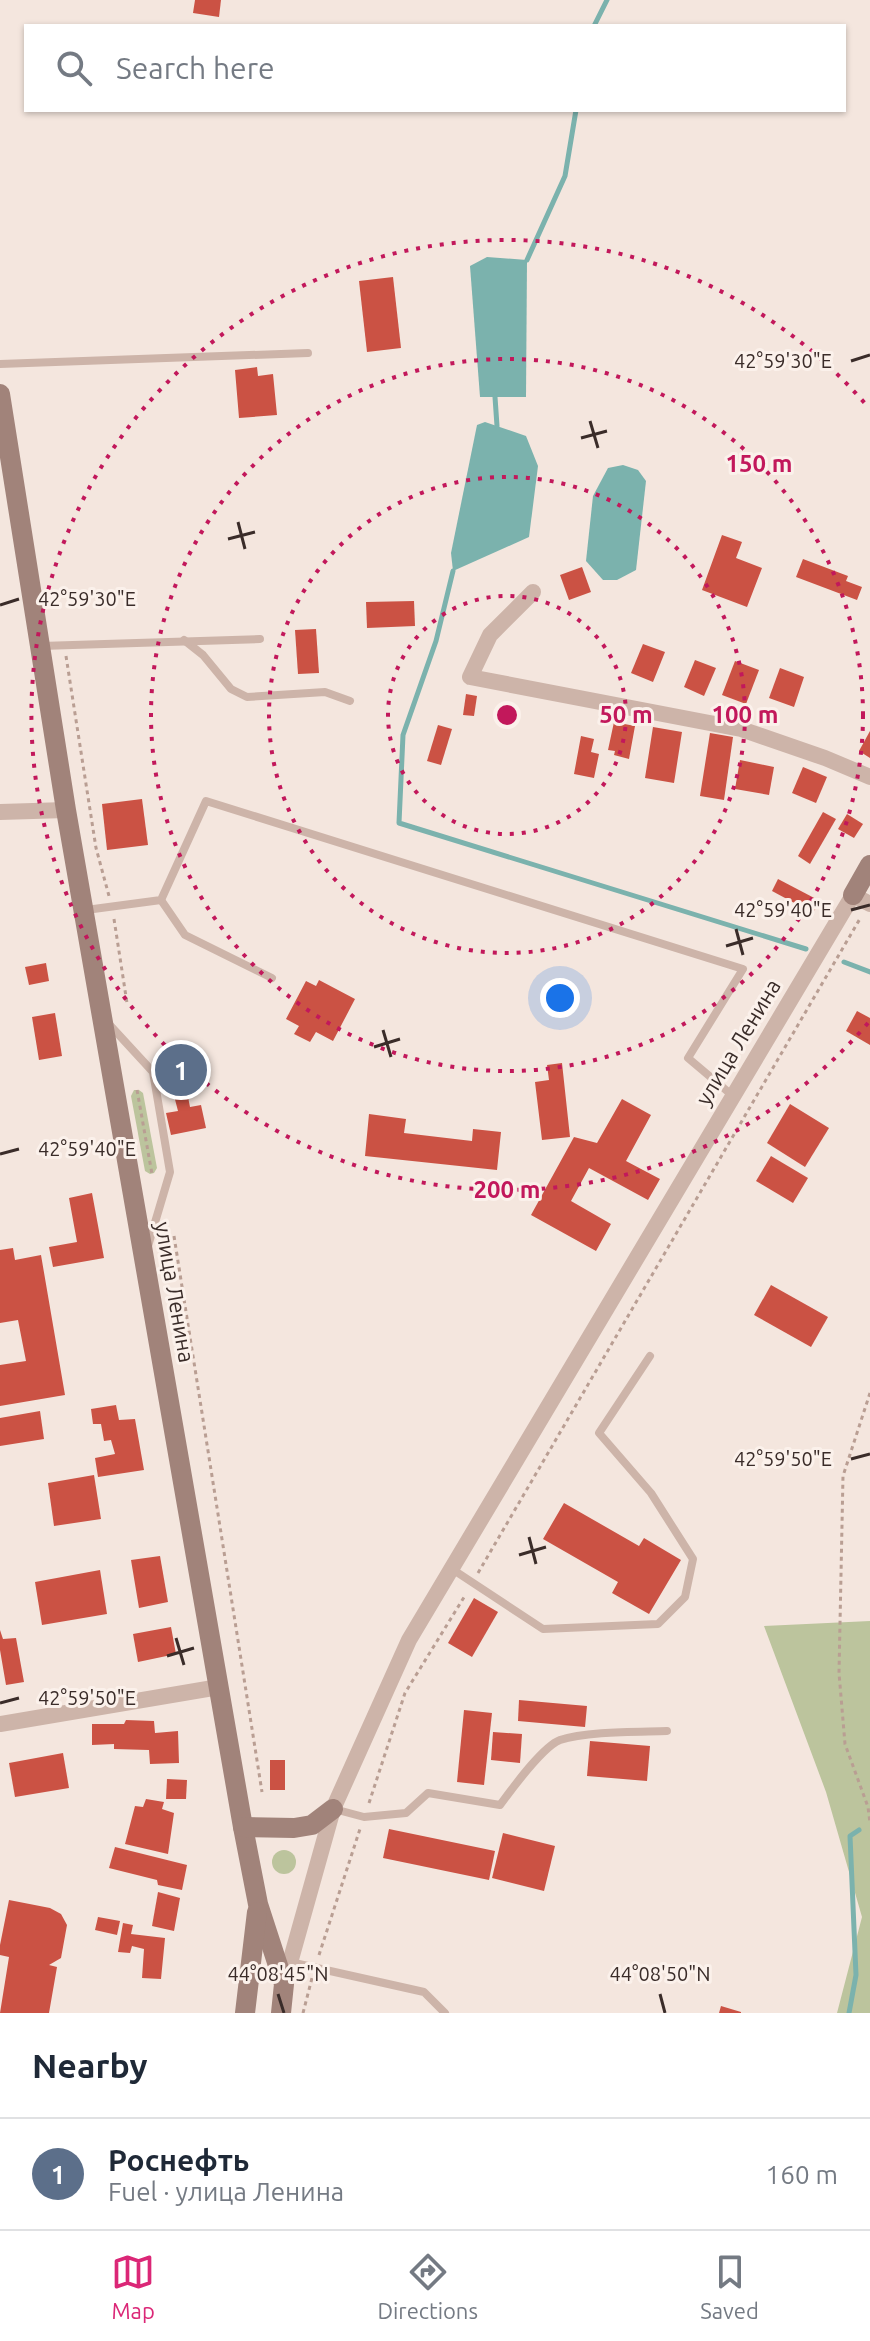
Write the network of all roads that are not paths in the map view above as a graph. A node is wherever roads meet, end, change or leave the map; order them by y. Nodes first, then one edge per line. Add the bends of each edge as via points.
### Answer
1 (308, 353) dead end
2 (0, 364) edge
3 (0, 394) edge
4 (533, 592) dead end
5 (260, 639) dead end
6 (184, 640) junction
7 (41, 647) junction
8 (350, 701) dead end
9 (870, 777) edge
10 (66, 810) junction
11 (0, 812) edge
12 (870, 865) edge
13 (161, 900) junction
14 (864, 901) edge
15 (84, 911) junction
16 (272, 978) dead end
17 (102, 1017) junction
18 (734, 1096) junction
19 (144, 1258) junction
20 (650, 1356) dead end
21 (452, 1569) junction
22 (219, 1687) junction
23 (0, 1724) edge
24 (667, 1731) dead end
25 (333, 1809) junction
26 (243, 1827) junction
27 (258, 1904) junction
28 (290, 1962) junction
29 (284, 1984) junction
30 (245, 2013) edge
31 (281, 2013) edge
32 (445, 2013) edge

1 - 2 lane
3 - 7 main road, улица Ленина
4 - 9 street via 490,635 470,677 741,729
5 - 6 lane
6 - 7 lane
6 - 8 lane via 231,689 247,697 325,692
7 - 10 main road, улица Ленина
10 - 11 street
10 - 15 main road, улица Ленина
12 - 14 main road
13 - 15 lane
13 - 16 lane via 185,935
13 - 18 lane via 206,801 743,969 688,1058
14 - 18 street, улица Ленина
15 - 17 main road, улица Ленина
17 - 19 main road, улица Ленина
17 - 19 lane via 153,1072 170,1172
18 - 21 street, улица Ленина
19 - 22 main road, улица Ленина
20 - 21 lane via 599,1433 651,1493 693,1559 685,1597 658,1624 543,1629
21 - 25 street, улица Ленина via 409,1640
22 - 23 street
22 - 26 main road, улица Ленина
24 - 25 lane via 558,1741 500,1805 428,1793 406,1813 364,1817
25 - 26 main road via 312,1825
25 - 28 street, улица Ленина
26 - 27 main road, улица Ленина
27 - 29 main road, улица Ленина
27 - 30 main road, улица Ленина
28 - 29 street, улица Ленина
28 - 32 lane via 424,1992
29 - 31 main road, улица Ленина

